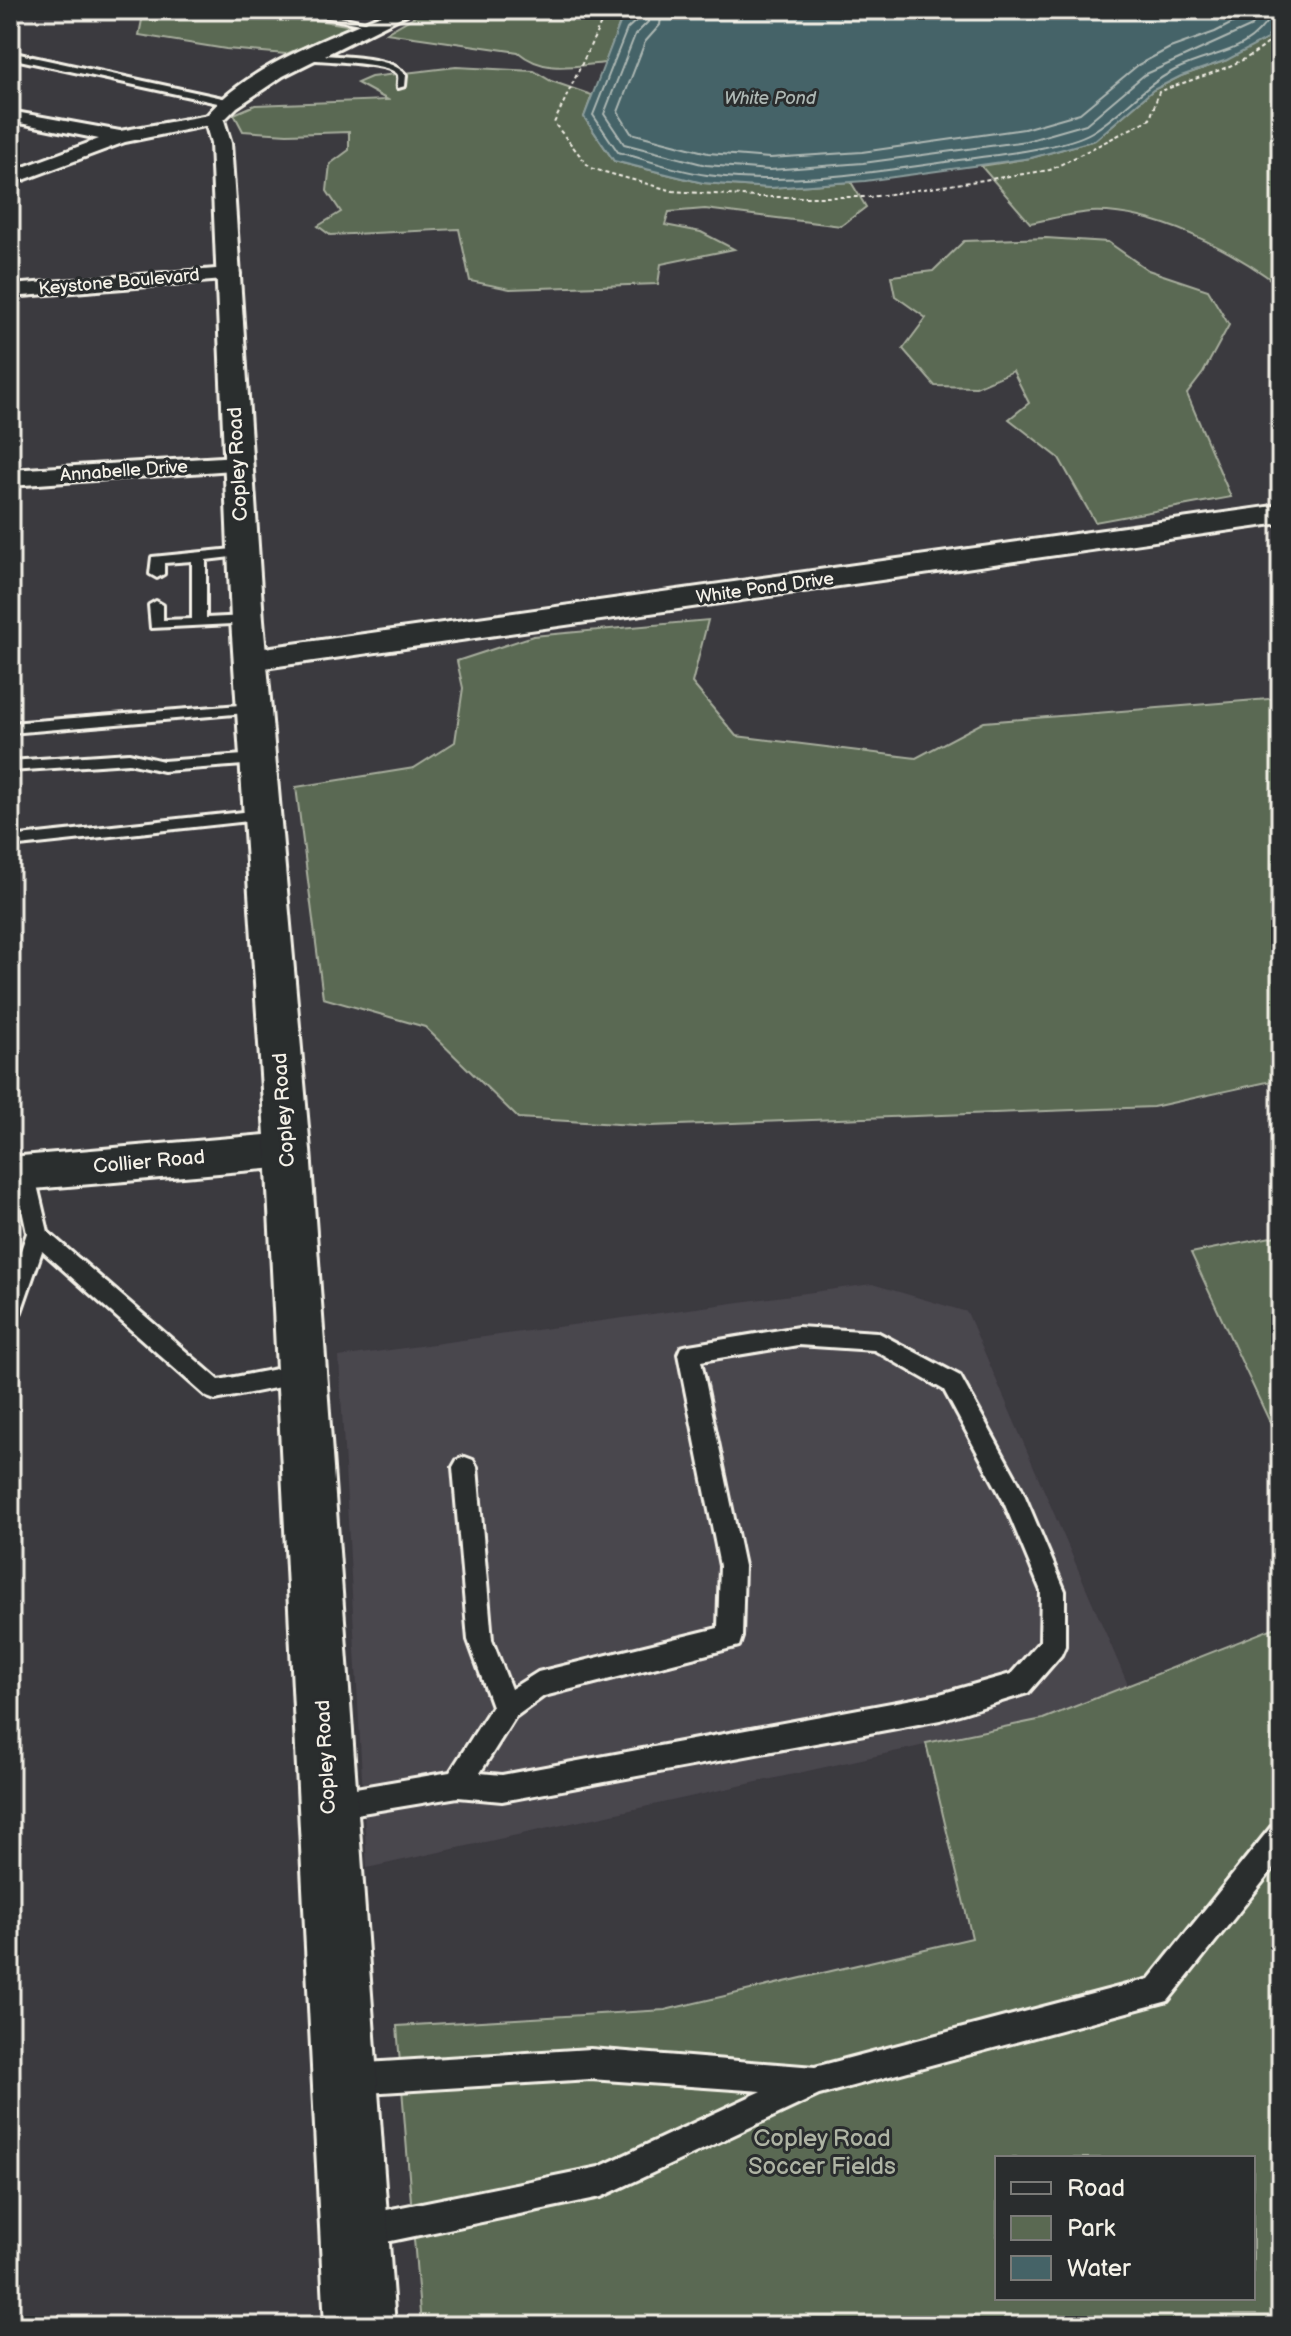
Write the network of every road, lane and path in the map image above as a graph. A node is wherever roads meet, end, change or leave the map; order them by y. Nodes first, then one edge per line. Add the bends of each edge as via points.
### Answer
1 (292, 10) edge
2 (616, 10) edge
3 (391, 17) edge
4 (1281, 30) edge
5 (10, 55) edge
6 (306, 57) junction
7 (401, 86) dead end
8 (220, 110) junction
9 (10, 116) edge
10 (120, 137) junction
11 (10, 179) edge
12 (229, 274) junction
13 (10, 291) edge
14 (238, 464) junction
15 (10, 478) edge
16 (1281, 514) edge
17 (243, 552) junction
18 (199, 556) junction
19 (157, 574) dead end
20 (156, 605) dead end
21 (199, 623) junction
22 (248, 640) junction
23 (253, 709) junction
24 (10, 728) edge
25 (257, 759) junction
26 (10, 766) edge
27 (262, 815) junction
28 (10, 842) edge
29 (288, 1150) junction
30 (17, 1173) edge
31 (38, 1232) junction
32 (10, 1312) edge
33 (302, 1374) junction
34 (465, 1467) dead end
35 (506, 1708) junction
36 (458, 1784) junction
37 (329, 1806) junction
38 (1281, 1837) edge
39 (345, 2079) junction
40 (816, 2081) junction
41 (354, 2232) junction
42 (360, 2326) edge

1 - 3 lane
2 - 4 path via 601,23 554,123 590,168 673,191 755,197 870,197 1050,170 1150,119 1159,92 1236,63 1276,40
3 - 6 main road
5 - 8 lane
6 - 7 lane via 388,65 402,75
6 - 8 main road via 264,78
8 - 10 street
8 - 12 main road, Copley Road
9 - 10 street
10 - 11 street
12 - 13 street, Keystone Boulevard
12 - 14 main road, Copley Road
14 - 15 street, Annabelle Drive
14 - 17 main road, Copley Road
16 - 22 main road, White Pond Drive
17 - 18 lane
17 - 22 main road, Copley Road
18 - 19 lane via 157,560
18 - 21 lane
20 - 21 lane via 156,625
21 - 22 lane
22 - 23 main road, Copley Road
23 - 24 lane
23 - 25 main road, Copley Road
25 - 26 lane via 163,766 129,758
25 - 27 main road, Copley Road
27 - 28 lane
27 - 29 main road, Copley Road
29 - 30 main road, Collier Road
29 - 33 main road, Copley Road
30 - 31 lane
31 - 32 lane
31 - 33 lane via 215,1390
33 - 37 main road, Copley Road
34 - 35 lane via 480,1640
35 - 36 lane
35 - 36 lane via 538,1685 730,1637 732,1566 689,1354 798,1336 877,1341 952,1383 1013,1495 1053,1591 1052,1646 1019,1684 940,1707 502,1788
36 - 37 lane
37 - 39 main road, Copley Road
38 - 40 lane via 1158,1991
39 - 40 lane via 590,2064
39 - 41 main road, Copley Road
40 - 41 lane via 601,2182
41 - 42 main road, Copley Road

